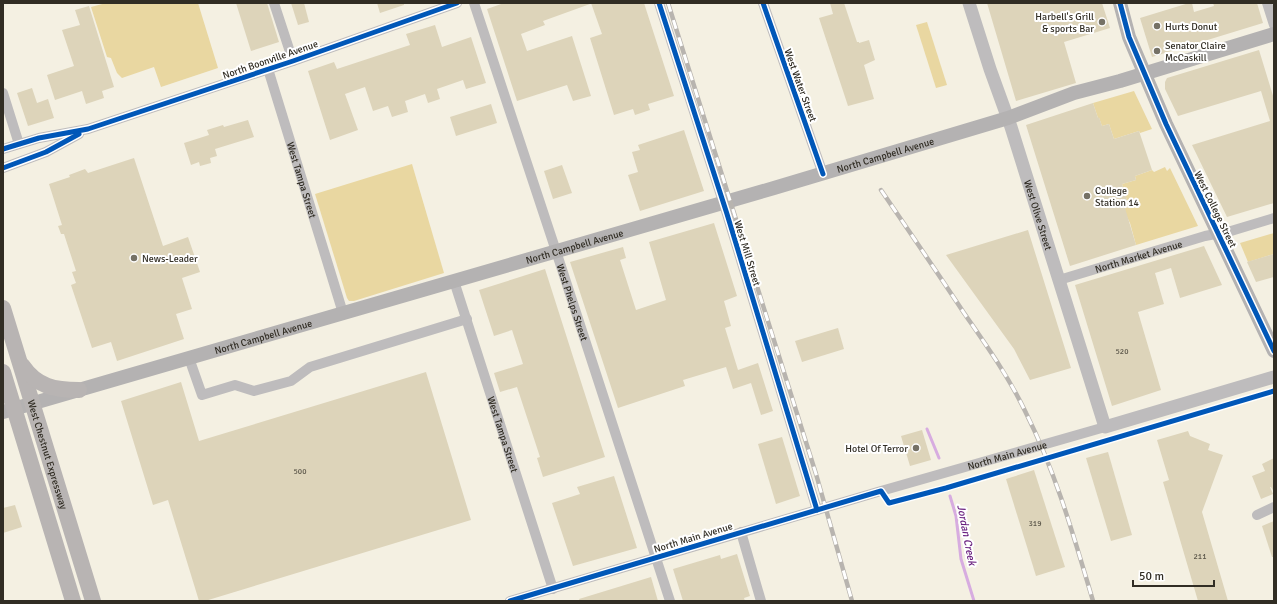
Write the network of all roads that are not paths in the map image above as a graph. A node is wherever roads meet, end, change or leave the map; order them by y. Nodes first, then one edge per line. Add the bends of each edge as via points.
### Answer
1 (274, 3) edge
2 (457, 3) edge
3 (474, 3) edge
4 (659, 3) edge
5 (763, 3) edge
6 (969, 3) edge
7 (1120, 3) edge
8 (1268, 3) edge
9 (1274, 25) edge
10 (1274, 34) edge
11 (293, 61) junction
12 (268, 69) junction
13 (1144, 74) junction
14 (3, 93) edge
15 (1008, 118) junction
16 (88, 129) junction
17 (19, 144) junction
18 (3, 149) edge
19 (3, 168) edge
20 (823, 174) junction
21 (723, 203) junction
22 (1274, 218) edge
23 (1218, 234) junction
24 (556, 251) junction
25 (1059, 280) junction
26 (454, 281) junction
27 (3, 308) edge
28 (343, 313) junction
29 (467, 319) junction
30 (1274, 351) edge
31 (189, 358) junction
32 (19, 359) junction
33 (3, 372) edge
34 (1274, 377) edge
35 (79, 390) junction
36 (32, 404) junction
37 (9, 410) edge
38 (1105, 427) junction
39 (1274, 507) edge
40 (817, 510) junction
41 (1257, 515) dead end
42 (741, 532) junction
43 (655, 558) junction
44 (553, 589) junction
45 (73, 601) edge
46 (93, 601) edge
47 (510, 601) edge
48 (670, 601) edge
49 (761, 601) edge

1 - 11 street
2 - 11 street, North Boonville Avenue
3 - 24 street, West Phelps Street
4 - 21 street, West Mill Street
5 - 20 street, West Water Street
6 - 15 street, West Olive Street
7 - 13 main road, West College Street via 1126,29
8 - 9 street
10 - 13 main road, North Campbell Avenue
11 - 12 street, North Boonville Avenue
12 - 16 street, North Boonville Avenue
12 - 28 street, West Tampa Street
13 - 15 main road, North Campbell Avenue via 1074,93
13 - 23 main road, West College Street
14 - 17 street
15 - 20 main road, North Campbell Avenue
15 - 25 street, West Olive Street
16 - 17 street, North Boonville Avenue
16 - 19 street, North Boonville Avenue via 46,152
17 - 18 street, North Boonville Avenue
20 - 21 main road, North Campbell Avenue
21 - 24 main road, North Campbell Avenue
21 - 40 street, West Mill Street
22 - 23 street, North Market Avenue
23 - 25 street, North Market Avenue
23 - 30 main road, West College Street
24 - 26 main road, North Campbell Avenue
24 - 43 street, West Phelps Street
25 - 38 street, West Olive Street
26 - 28 main road, North Campbell Avenue
26 - 29 street, West Tampa Street
27 - 32 main road, West Chestnut Expressway
28 - 31 main road, North Campbell Avenue
29 - 31 street via 310,367 291,381 254,391 235,385 202,395
29 - 44 street, West Tampa Street
31 - 35 main road, North Campbell Avenue
32 - 35 main road via 28,373 40,383 56,389
32 - 36 main road, West Chestnut Expressway
33 - 37 main road, West Chestnut Expressway
34 - 38 street, North Main Avenue
35 - 36 main road, North Campbell Avenue
36 - 37 main road, North Campbell Avenue
36 - 46 main road, West Chestnut Expressway
37 - 45 main road, West Chestnut Expressway
38 - 40 street, North Main Avenue
39 - 41 street
40 - 42 street, North Main Avenue
42 - 43 street, North Main Avenue
42 - 49 street
43 - 44 street, North Main Avenue
43 - 48 street, West Phelps Street
44 - 47 street, North Main Avenue

